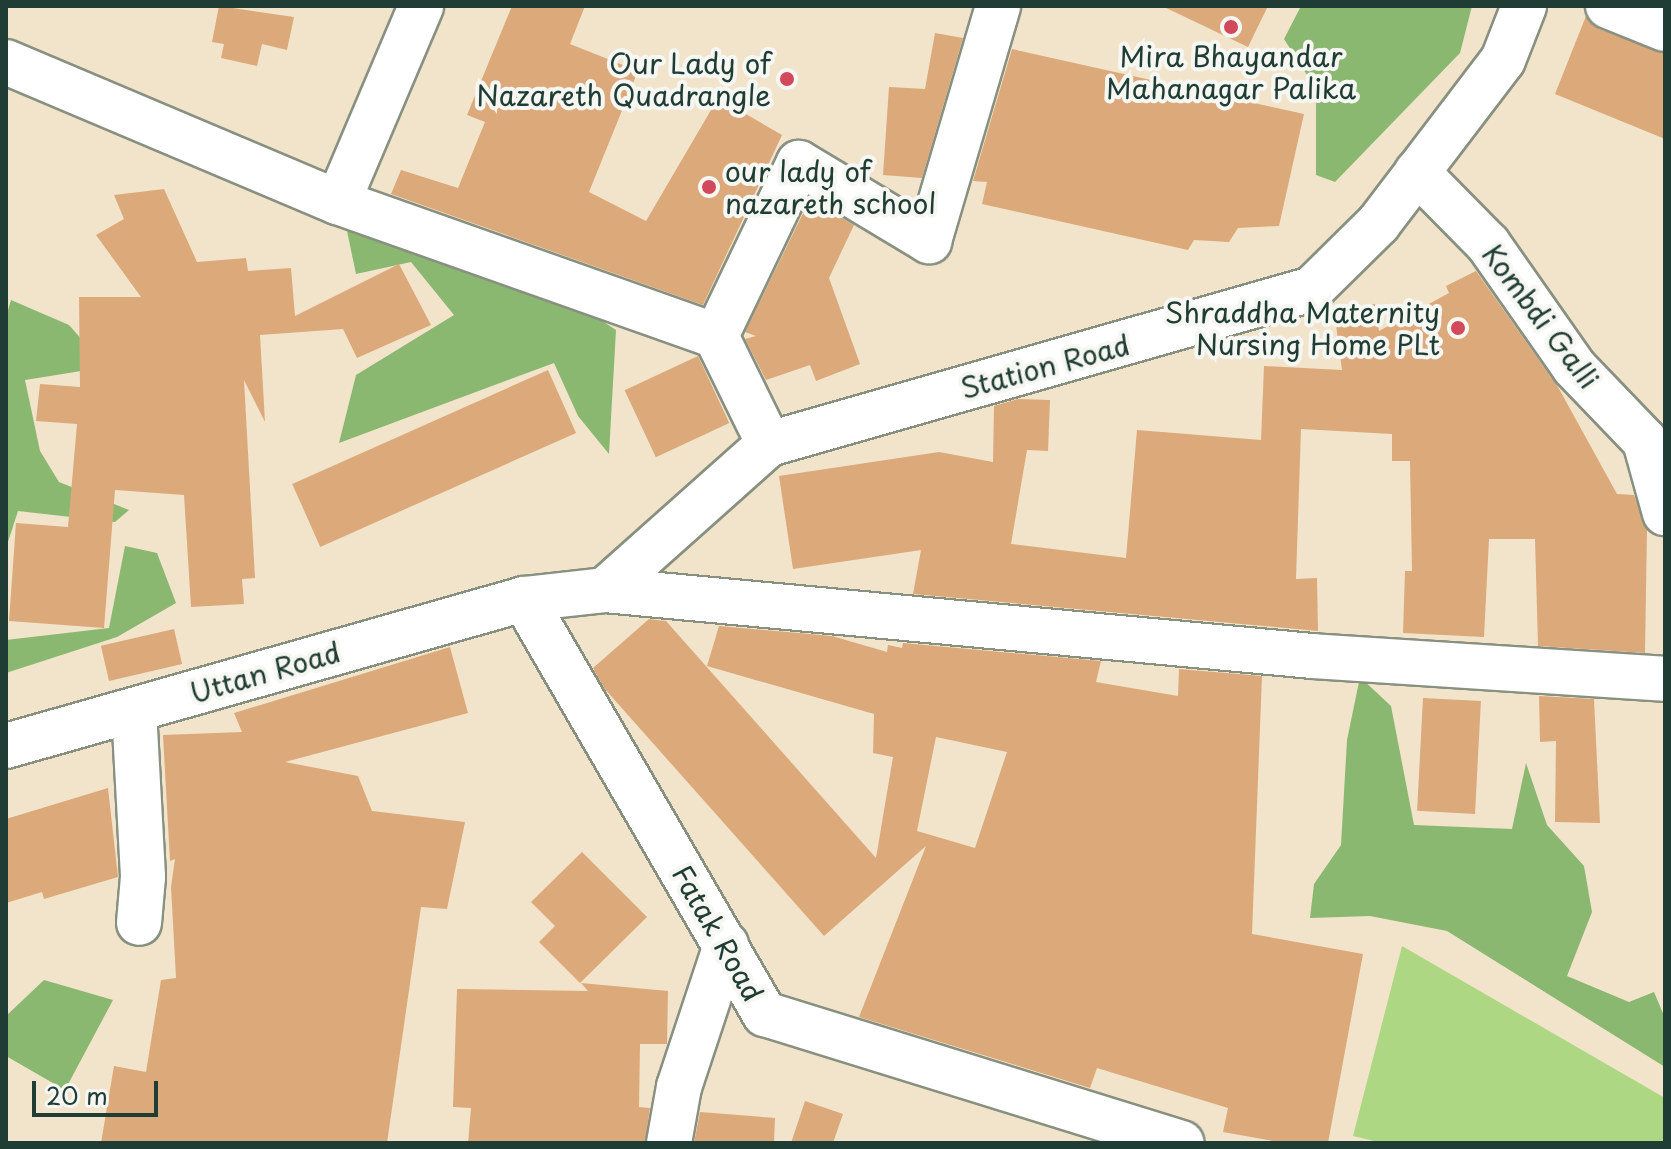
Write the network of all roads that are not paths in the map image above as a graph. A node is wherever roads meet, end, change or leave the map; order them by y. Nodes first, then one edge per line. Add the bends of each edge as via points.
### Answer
1 (421, 6) edge
2 (998, 6) edge
3 (1524, 6) edge
4 (1608, 6) edge
5 (1665, 29) edge
6 (6, 62) edge
7 (1417, 172) junction
8 (338, 202) junction
9 (716, 336) junction
10 (1655, 441) edge
11 (769, 444) junction
12 (1665, 513) edge
13 (605, 590) junction
14 (524, 599) junction
15 (1665, 679) edge
16 (134, 710) junction
17 (6, 746) edge
18 (139, 923) dead end
19 (726, 945) junction
20 (669, 1143) edge
21 (1182, 1143) edge

1 - 8 street
2 - 9 street via 929,241 799,163
3 - 7 street, Station Road via 1503,60
4 - 5 street
6 - 8 street
7 - 10 street, Kombdi Galli via 1488,244 1574,367
7 - 11 street, Station Road via 1378,224 1312,289
8 - 9 street
9 - 11 street
10 - 12 street, Kombdi Galli
11 - 13 street, Station Road
13 - 14 street
13 - 15 street via 1296,655
14 - 16 street, Uttan Road
14 - 19 street, Fatak Road
16 - 17 street, Uttan Road
16 - 18 street via 143,877
19 - 20 street via 679,1087
19 - 21 street, Fatak Road via 765,1014

